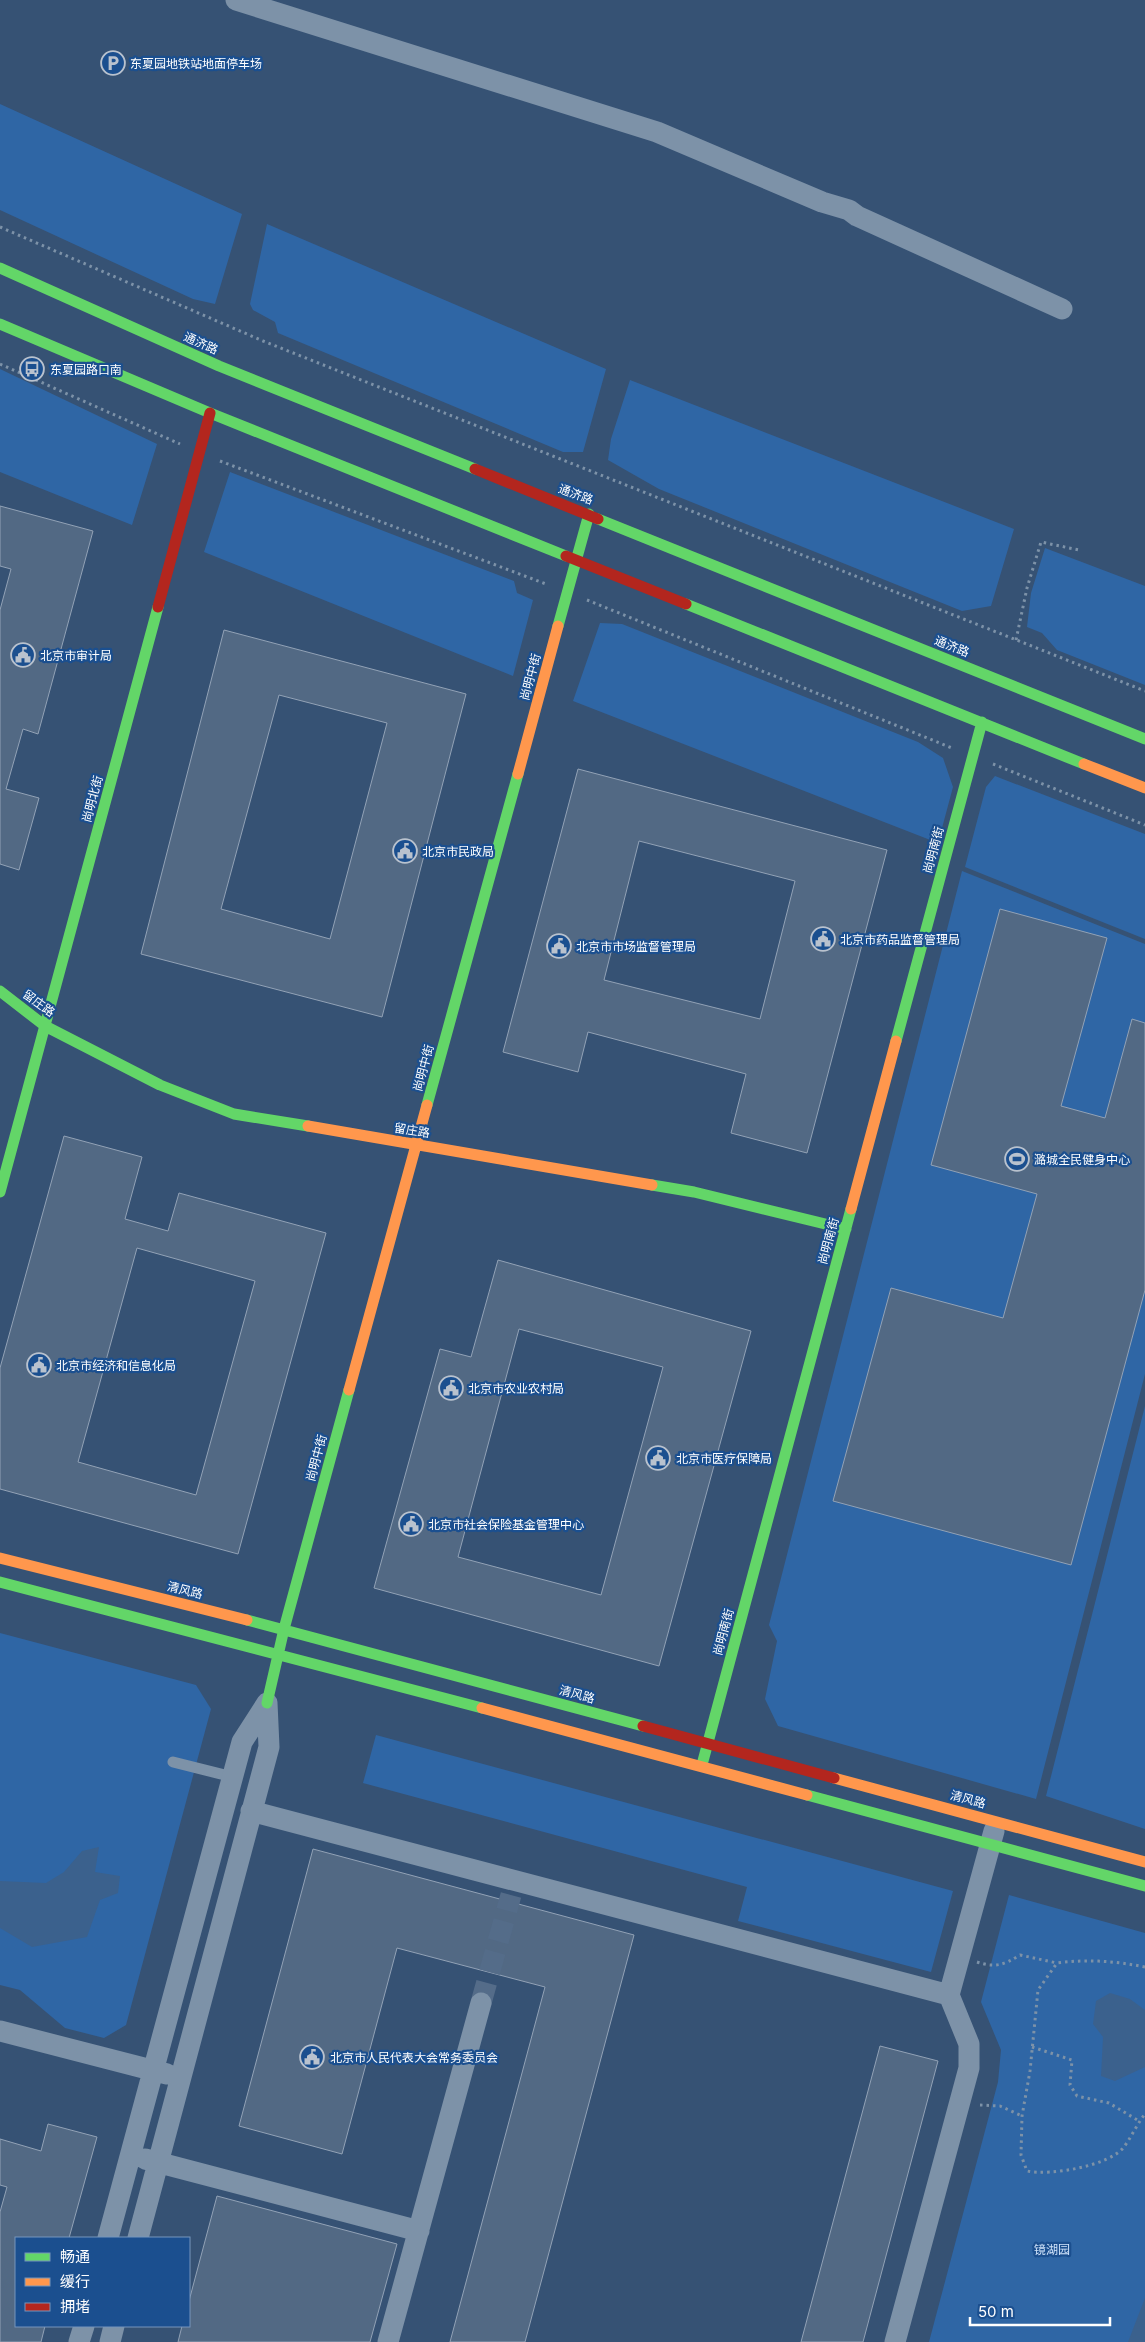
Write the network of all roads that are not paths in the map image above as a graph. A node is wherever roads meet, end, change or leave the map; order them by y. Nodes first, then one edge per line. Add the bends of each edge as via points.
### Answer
1 (236, 0) edge
2 (0, 268) edge
3 (1062, 309) dead end
4 (0, 324) edge
5 (210, 413) junction
6 (588, 514) junction
7 (576, 560) junction
8 (982, 722) junction
9 (1145, 739) edge
10 (1145, 788) edge
11 (0, 991) edge
12 (45, 1026) junction
13 (416, 1144) junction
14 (0, 1192) edge
15 (846, 1229) junction
16 (0, 1558) edge
17 (0, 1582) edge
18 (284, 1629) junction
19 (278, 1653) junction
20 (267, 1703) junction
21 (707, 1744) junction
22 (173, 1762) dead end
23 (701, 1767) junction
24 (233, 1777) junction
25 (251, 1811) junction
26 (997, 1821) junction
27 (990, 1844) junction
28 (1145, 1862) edge
29 (1145, 1886) edge
30 (949, 1995) junction
31 (481, 2003) tunnel mouth
32 (0, 2031) edge
33 (154, 2071) junction
34 (180, 2077) junction
35 (131, 2155) junction
36 (158, 2162) junction
37 (419, 2232) junction
38 (108, 2237) edge
39 (138, 2237) edge
40 (84, 2327) edge
41 (114, 2327) edge
42 (79, 2342) edge
43 (110, 2342) edge
44 (388, 2342) edge
45 (895, 2342) edge

1 - 3 street via 657,132 848,210
2 - 6 street, 通济路 via 219,366
4 - 5 street
5 - 7 street
5 - 12 street, 尚明北街
6 - 7 street, 尚明中街
6 - 9 street, 通济路
7 - 8 street
7 - 13 street, 尚明中街
8 - 10 street
8 - 15 street, 尚明南街
11 - 12 street, 留庄路
12 - 13 street, 留庄路 via 160,1085 234,1114
12 - 14 street, 尚明北街
13 - 15 street, 留庄路 via 694,1192
13 - 18 street, 尚明中街
15 - 21 street, 尚明南街
16 - 18 street, 清风路
17 - 19 street
18 - 19 street, 尚明中街
18 - 21 street, 清风路
19 - 20 street, 尚明中街
19 - 23 street
20 - 24 street via 242,1742
20 - 25 street via 269,1748
21 - 23 street, 尚明南街
21 - 26 street, 清风路
22 - 24 lane
23 - 27 street
24 - 33 street
25 - 30 street via 513,1888
25 - 34 street
26 - 27 street
26 - 28 street, 清风路
27 - 29 street
27 - 30 street
30 - 45 street via 969,2044 969,2068
31 - 37 street
32 - 33 street
33 - 34 street
33 - 35 street
34 - 36 street
35 - 36 street
35 - 38 street
36 - 37 street
36 - 39 street
37 - 44 street
40 - 42 street
41 - 43 street

